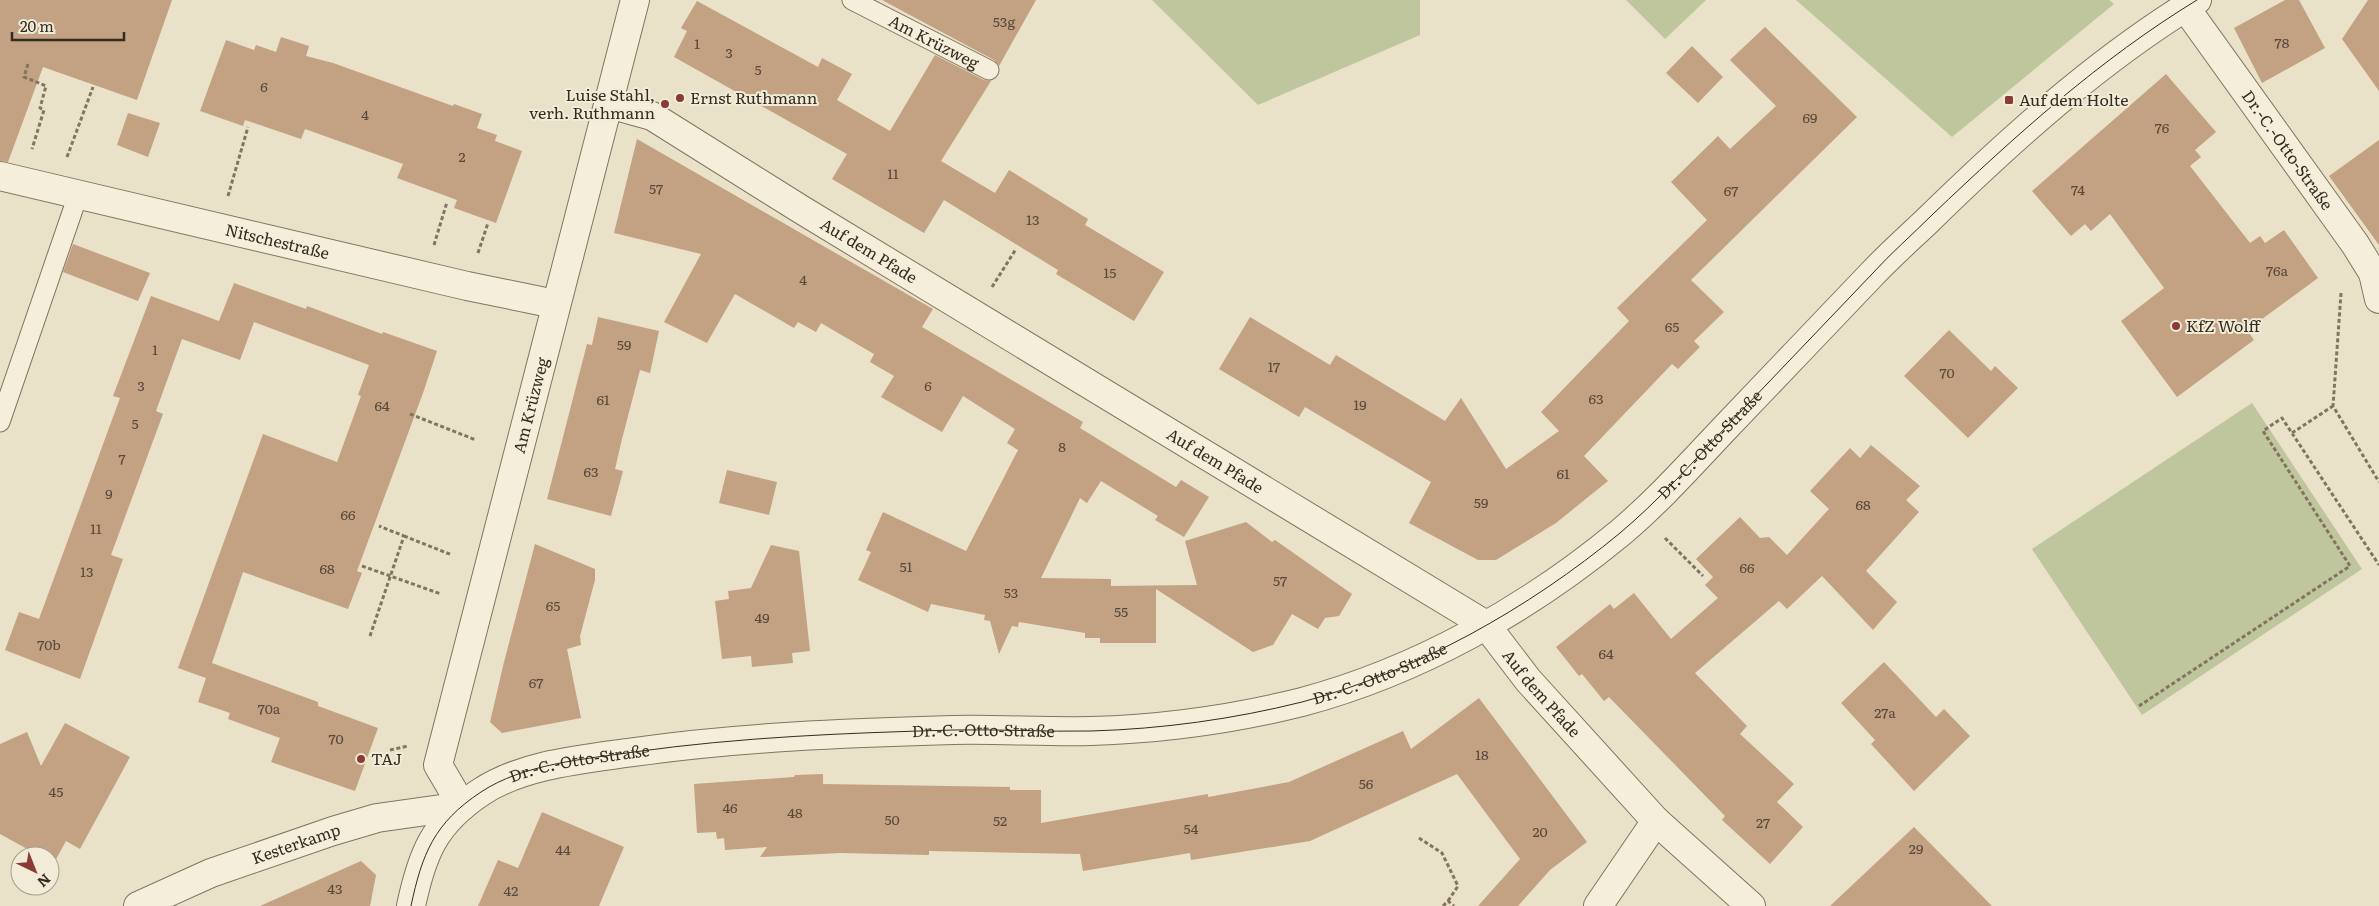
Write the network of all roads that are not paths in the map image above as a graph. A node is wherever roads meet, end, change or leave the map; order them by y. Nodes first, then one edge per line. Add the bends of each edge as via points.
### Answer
1 (635, 0) edge
2 (852, 0) edge
3 (2191, 4) edge
4 (989, 70) dead end
5 (610, 104) junction
6 (12, 179) edge
7 (67, 192) junction
8 (2379, 299) edge
9 (555, 304) junction
10 (0, 422) edge
11 (1486, 625) junction
12 (462, 806) junction
13 (1656, 821) junction
14 (138, 906) edge
15 (411, 906) edge
16 (1598, 906) edge
17 (1751, 906) edge

1 - 5 street, Am Krüzweg
2 - 4 lane, Am Krüzweg
3 - 8 street, Dr.-C.-Otto-Straße via 2355,244 2373,273
3 - 11 street, Dr.-C.-Otto-Straße via 2126,47 2036,120 1964,185 1877,268 1641,514 1577,567
5 - 9 street, Am Krüzweg
5 - 11 street, Auf dem Pfade via 652,116
6 - 7 street, Nitschestraße
7 - 9 street, Nitschestraße
7 - 10 lane
9 - 12 street, Am Krüzweg via 438,765
11 - 12 street, Dr.-C.-Otto-Straße via 1374,678 1304,701 1251,712 1144,728 1092,731 818,734 691,744 565,762 485,789
11 - 13 street, Auf dem Pfade via 1528,680
12 - 14 street, Kesterkamp via 377,818 333,830 211,873
12 - 15 street, Dr.-C.-Otto-Straße via 435,836 422,859
13 - 16 street
13 - 17 street, Auf dem Pfade

